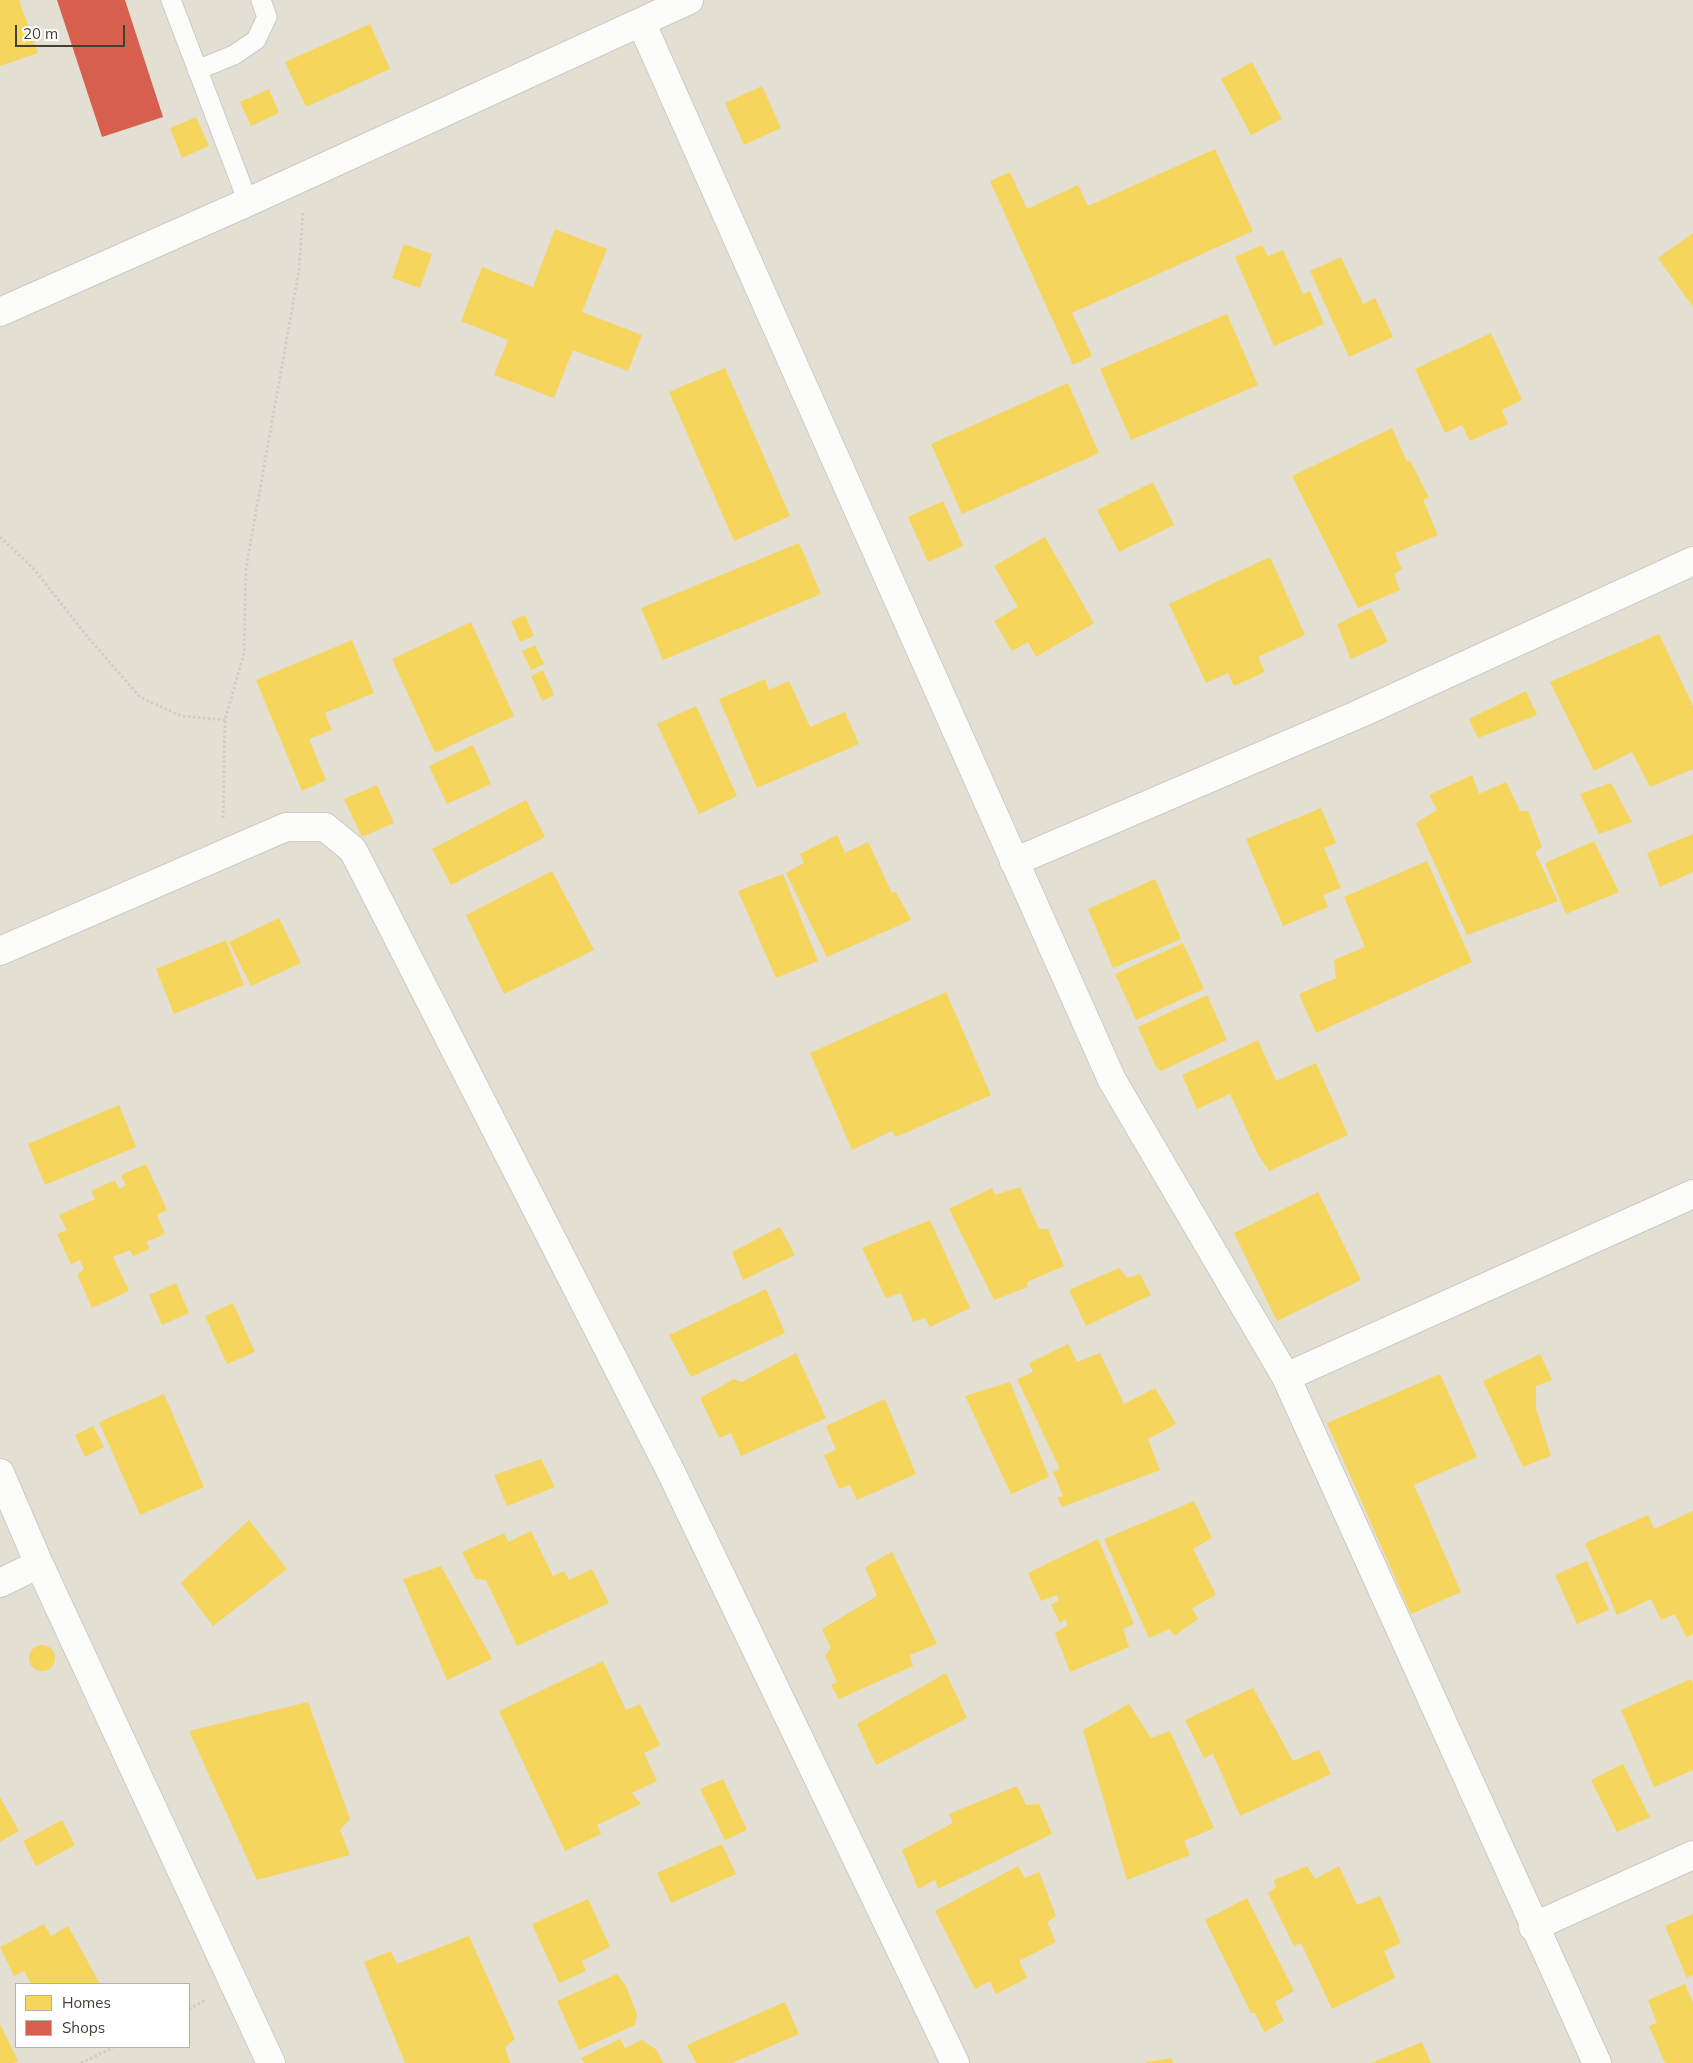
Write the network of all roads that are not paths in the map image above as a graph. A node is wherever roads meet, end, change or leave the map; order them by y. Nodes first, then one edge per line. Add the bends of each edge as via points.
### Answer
1 (171, 0) edge
2 (261, 0) edge
3 (689, 0) edge
4 (641, 22) junction
5 (197, 70) junction
6 (248, 202) junction
7 (0, 312) edge
8 (1693, 561) edge
9 (1014, 862) junction
10 (0, 951) edge
11 (1693, 1194) edge
12 (1286, 1377) junction
13 (0, 1473) edge
14 (39, 1564) junction
15 (0, 1583) edge
16 (1693, 1855) edge
17 (1533, 1927) junction
18 (271, 2063) edge
19 (955, 2063) edge
20 (1597, 2063) edge

1 - 5 lane
2 - 5 lane via 267,18 256,40 234,55
3 - 4 street
4 - 6 street
4 - 9 street
5 - 6 lane
6 - 7 street
8 - 9 street via 1359,714
9 - 12 street via 1112,1080
10 - 19 street via 286,827 324,827 354,850 670,1470
11 - 12 street
12 - 17 street
13 - 14 street
14 - 15 street
14 - 18 street
16 - 17 street
17 - 20 street

